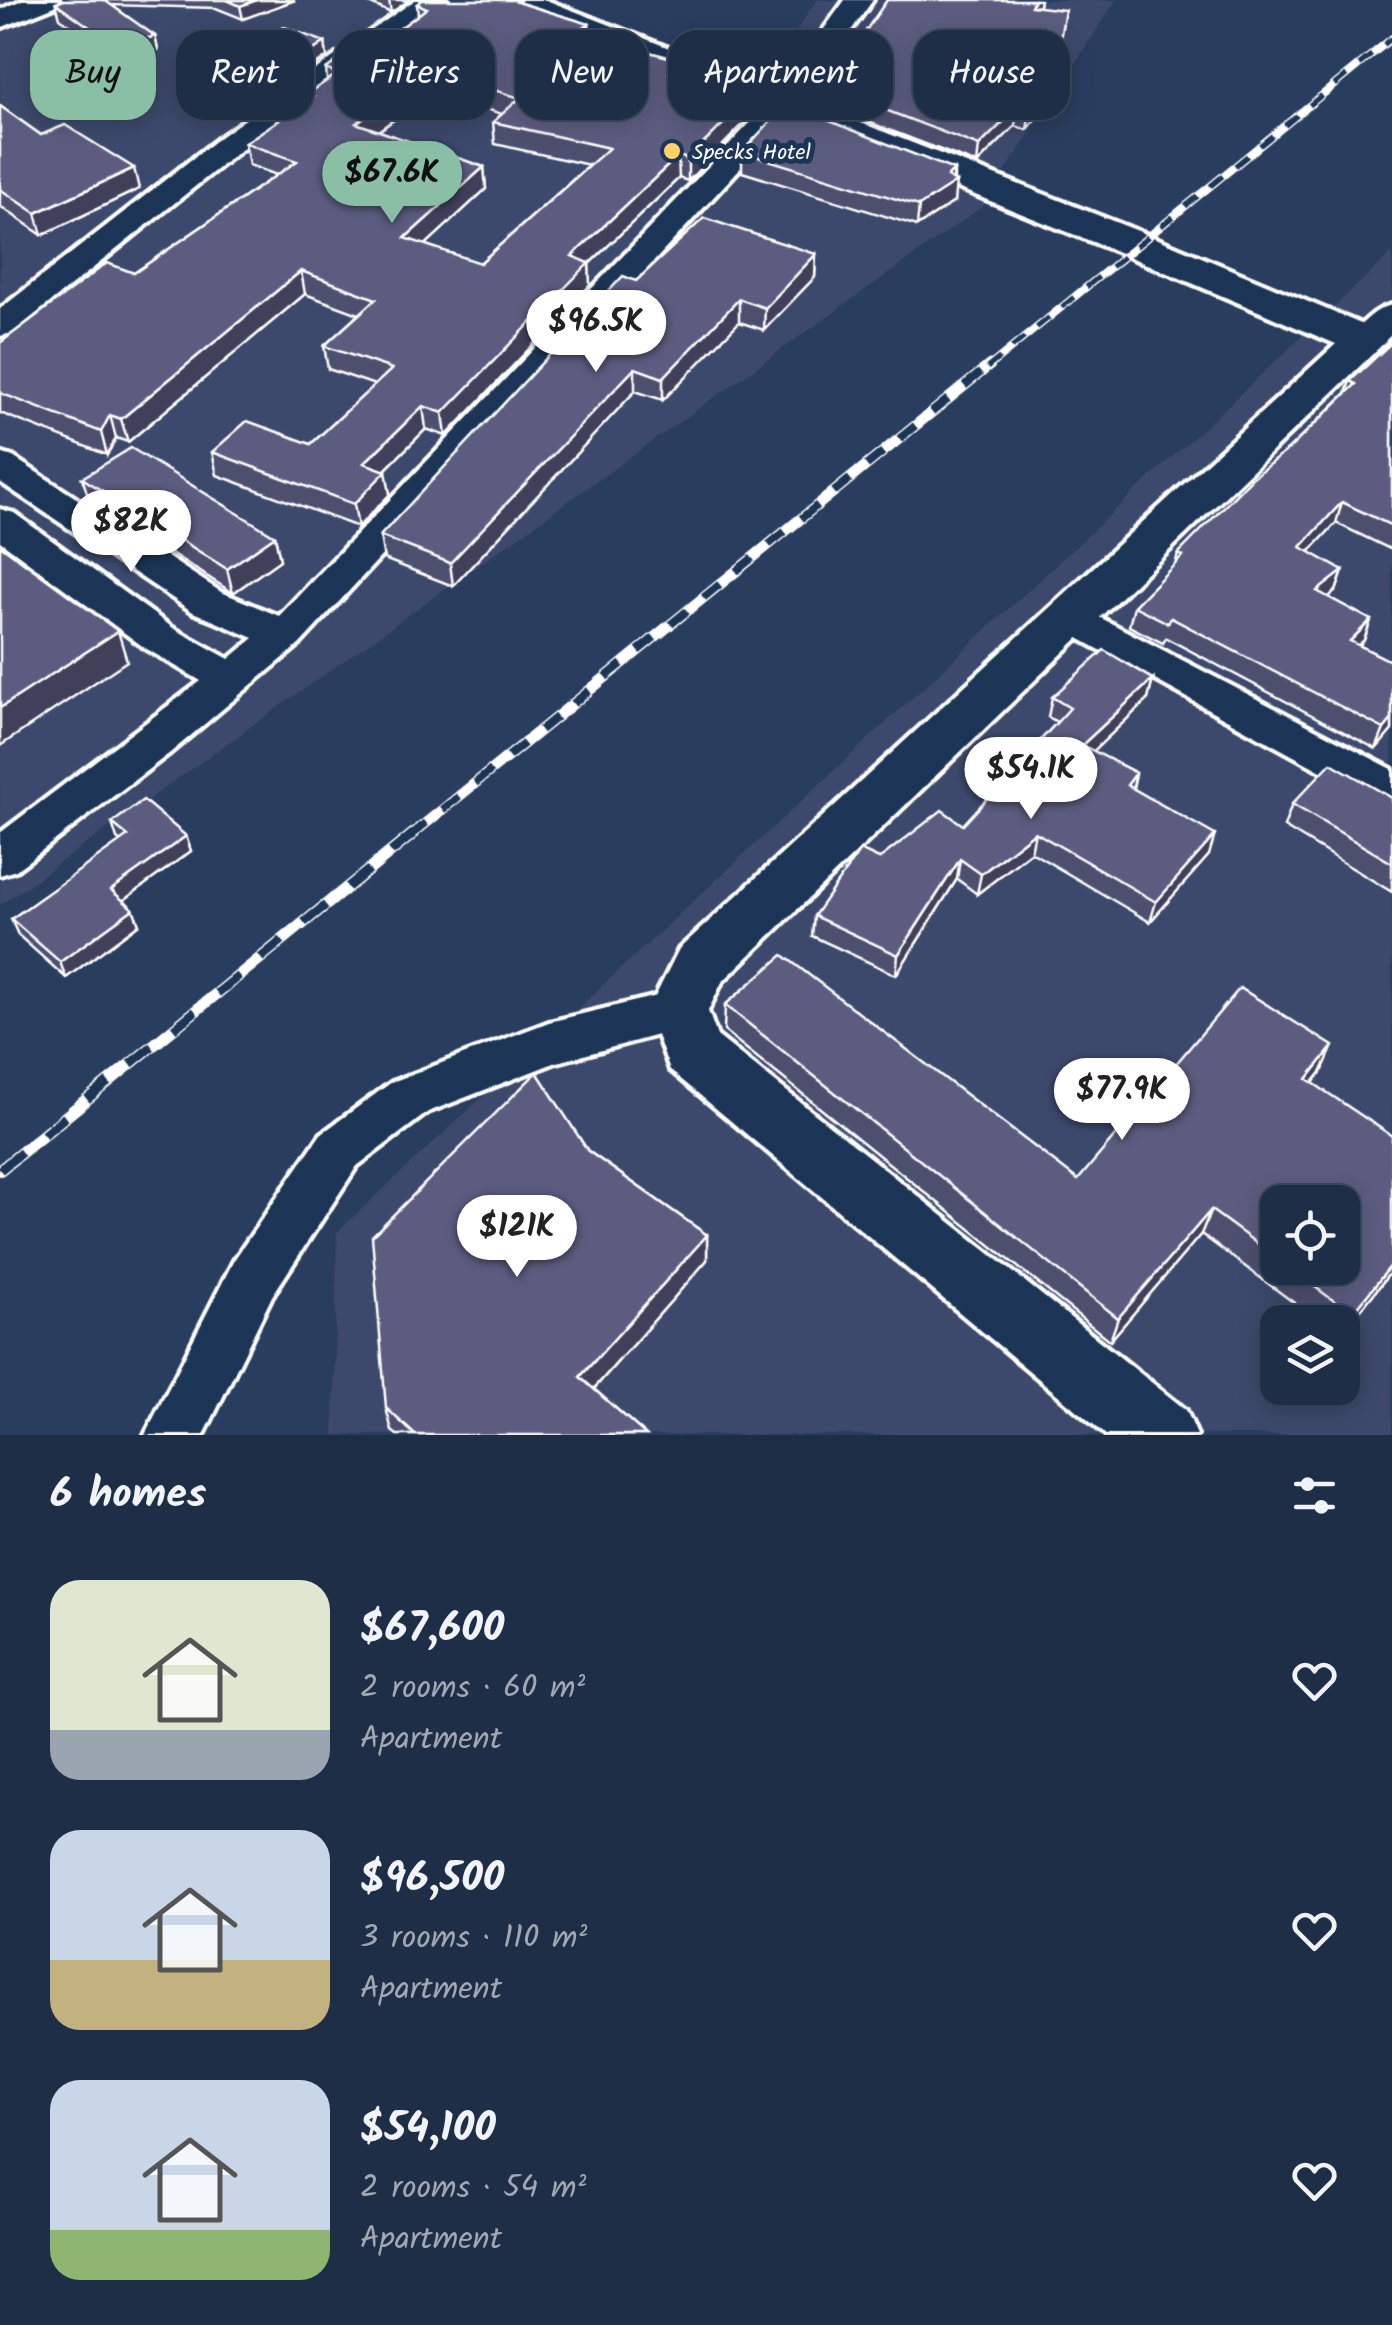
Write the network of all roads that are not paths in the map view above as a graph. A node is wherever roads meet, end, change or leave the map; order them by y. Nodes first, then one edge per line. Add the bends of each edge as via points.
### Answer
1 (45, 0) edge
2 (433, 0) edge
3 (516, 0) edge
4 (860, 0) edge
5 (0, 20) edge
6 (838, 30) edge
7 (668, 59) edge
8 (769, 120) edge
9 (826, 120) edge
10 (0, 326) edge
11 (1378, 328) edge
12 (0, 465) edge
13 (0, 522) edge
14 (1074, 618) junction
15 (284, 635) junction
16 (229, 678) junction
17 (1384, 772) edge
18 (0, 856) edge
19 (678, 1011) junction
20 (174, 1435) edge
21 (1161, 1435) edge

1 - 5 street
2 - 10 street via 232,143
3 - 7 main road
4 - 6 street
8 - 15 street
9 - 11 main road
11 - 14 main road
12 - 15 street via 207,602
13 - 16 street via 159,638
14 - 17 street
14 - 19 main road via 700,966
15 - 16 street
16 - 18 street via 155,742
19 - 20 street via 549,1042 410,1097 340,1150 253,1278
19 - 21 main road via 692,1052

